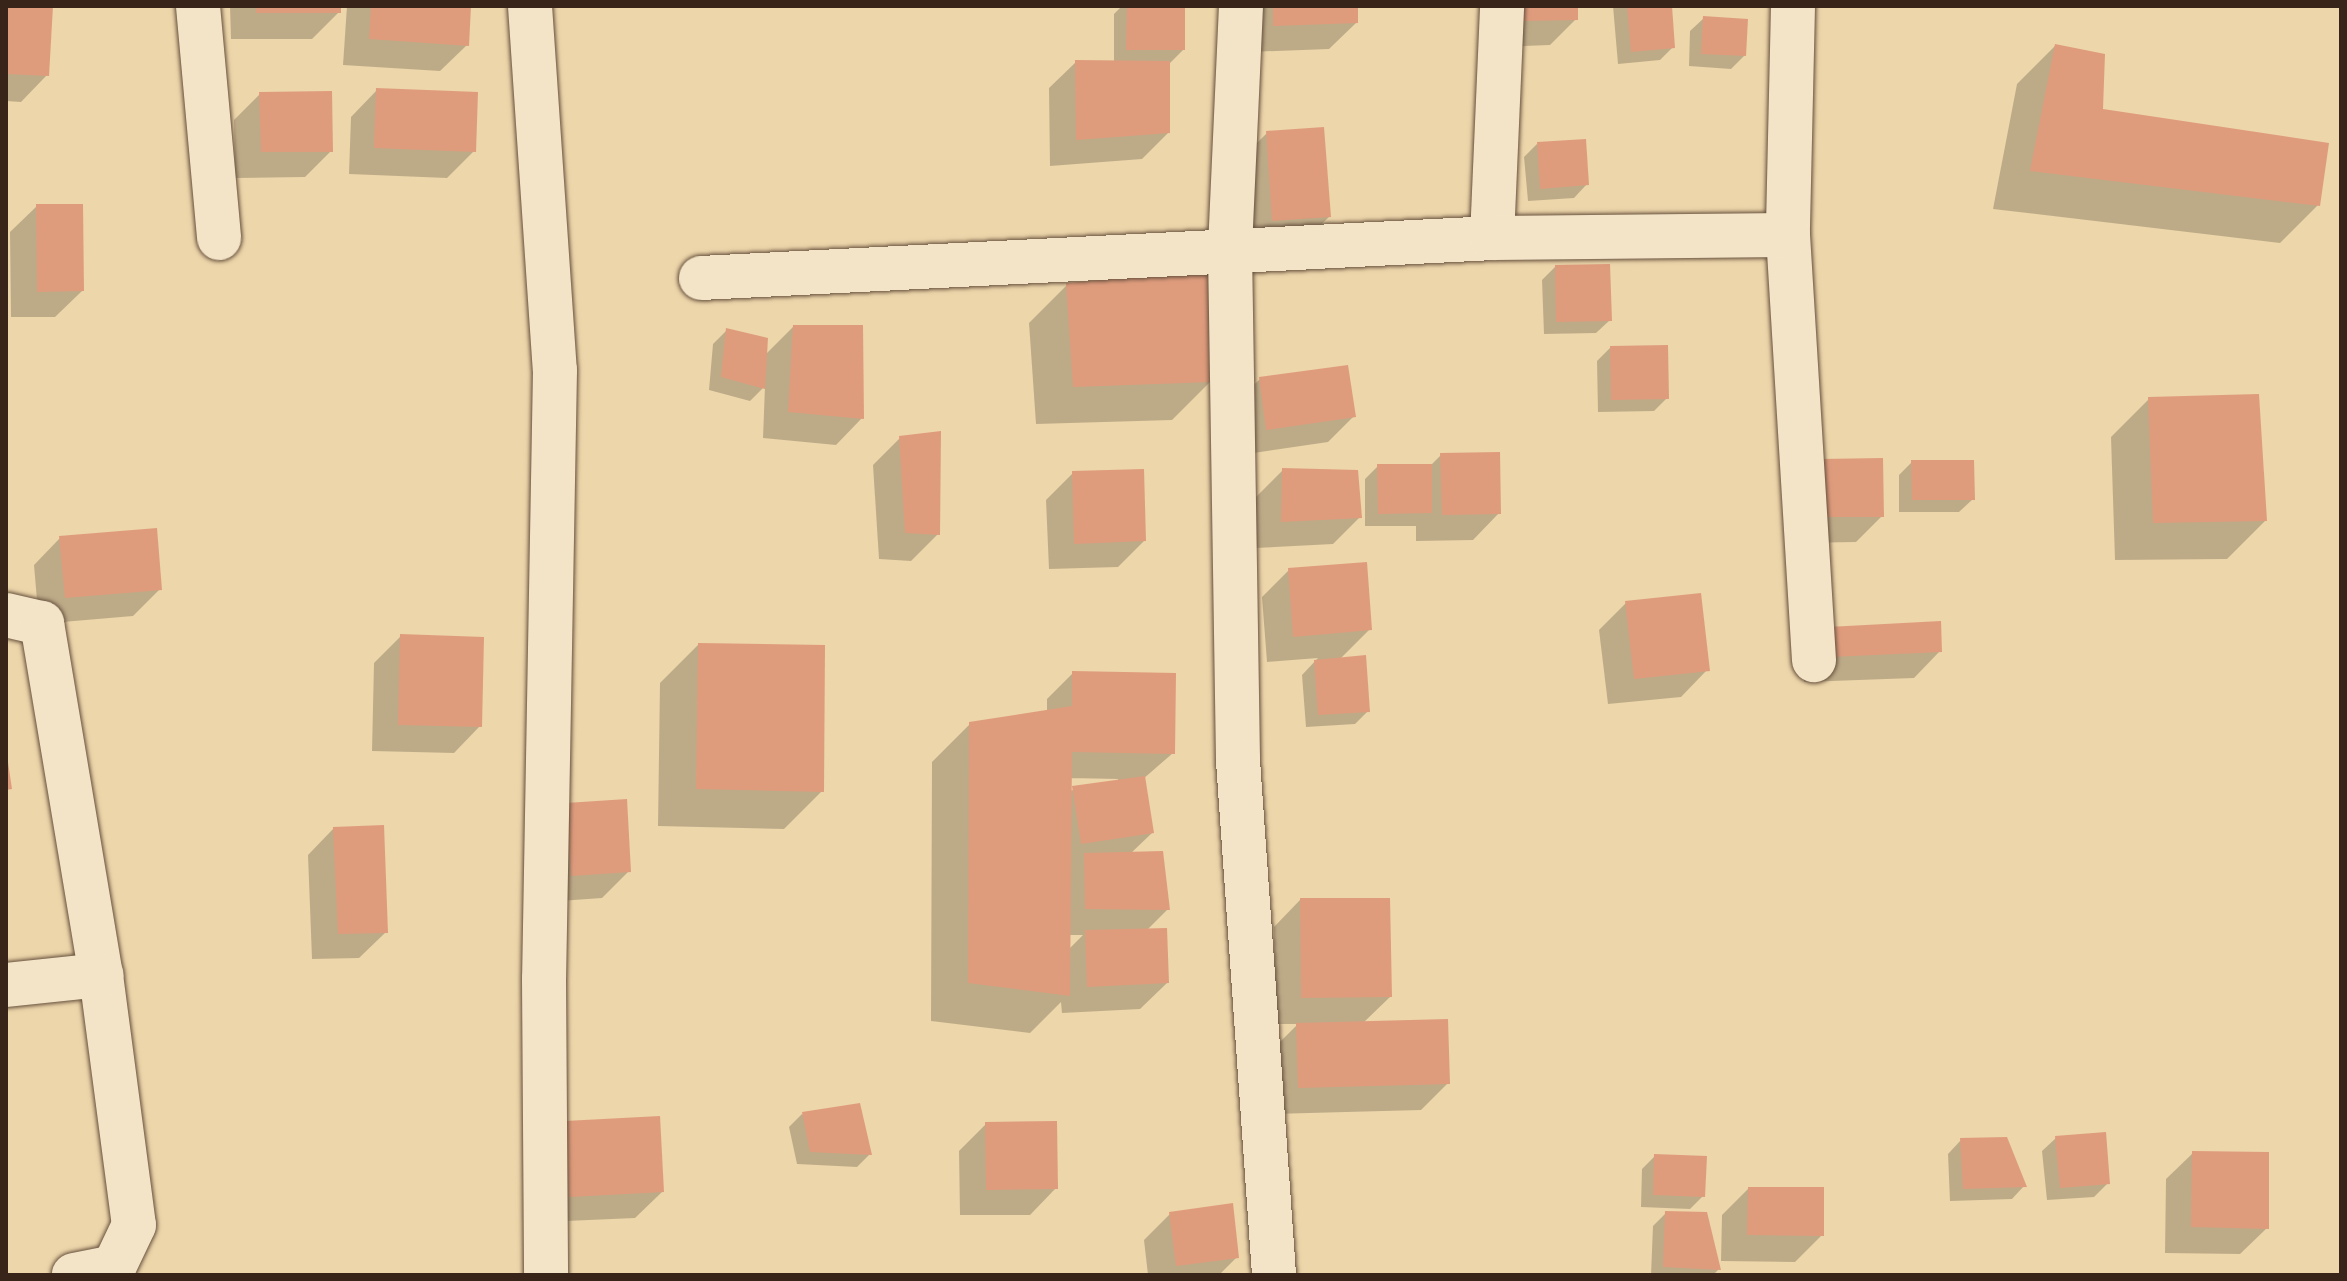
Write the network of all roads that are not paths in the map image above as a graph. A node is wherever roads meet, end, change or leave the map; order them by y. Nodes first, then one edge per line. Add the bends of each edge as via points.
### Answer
1 (198, 6) edge
2 (530, 6) edge
3 (1241, 6) edge
4 (1502, 6) edge
5 (1793, 6) edge
6 (1788, 235) junction
7 (219, 238) dead end
8 (1492, 238) junction
9 (1230, 250) junction
10 (701, 278) dead end
11 (6, 615) edge
12 (1814, 660) dead end
13 (101, 975) junction
14 (6, 985) edge
15 (74, 1275) edge
16 (546, 1275) edge
17 (1274, 1275) edge

1 - 7 street
2 - 16 street via 555,370 544,979
3 - 9 street
4 - 8 street
5 - 6 street
6 - 8 street
6 - 12 street
8 - 9 street
9 - 10 street
9 - 17 street via 1238,761
11 - 13 street via 42,623
13 - 14 street
13 - 15 street via 134,1225 114,1267

